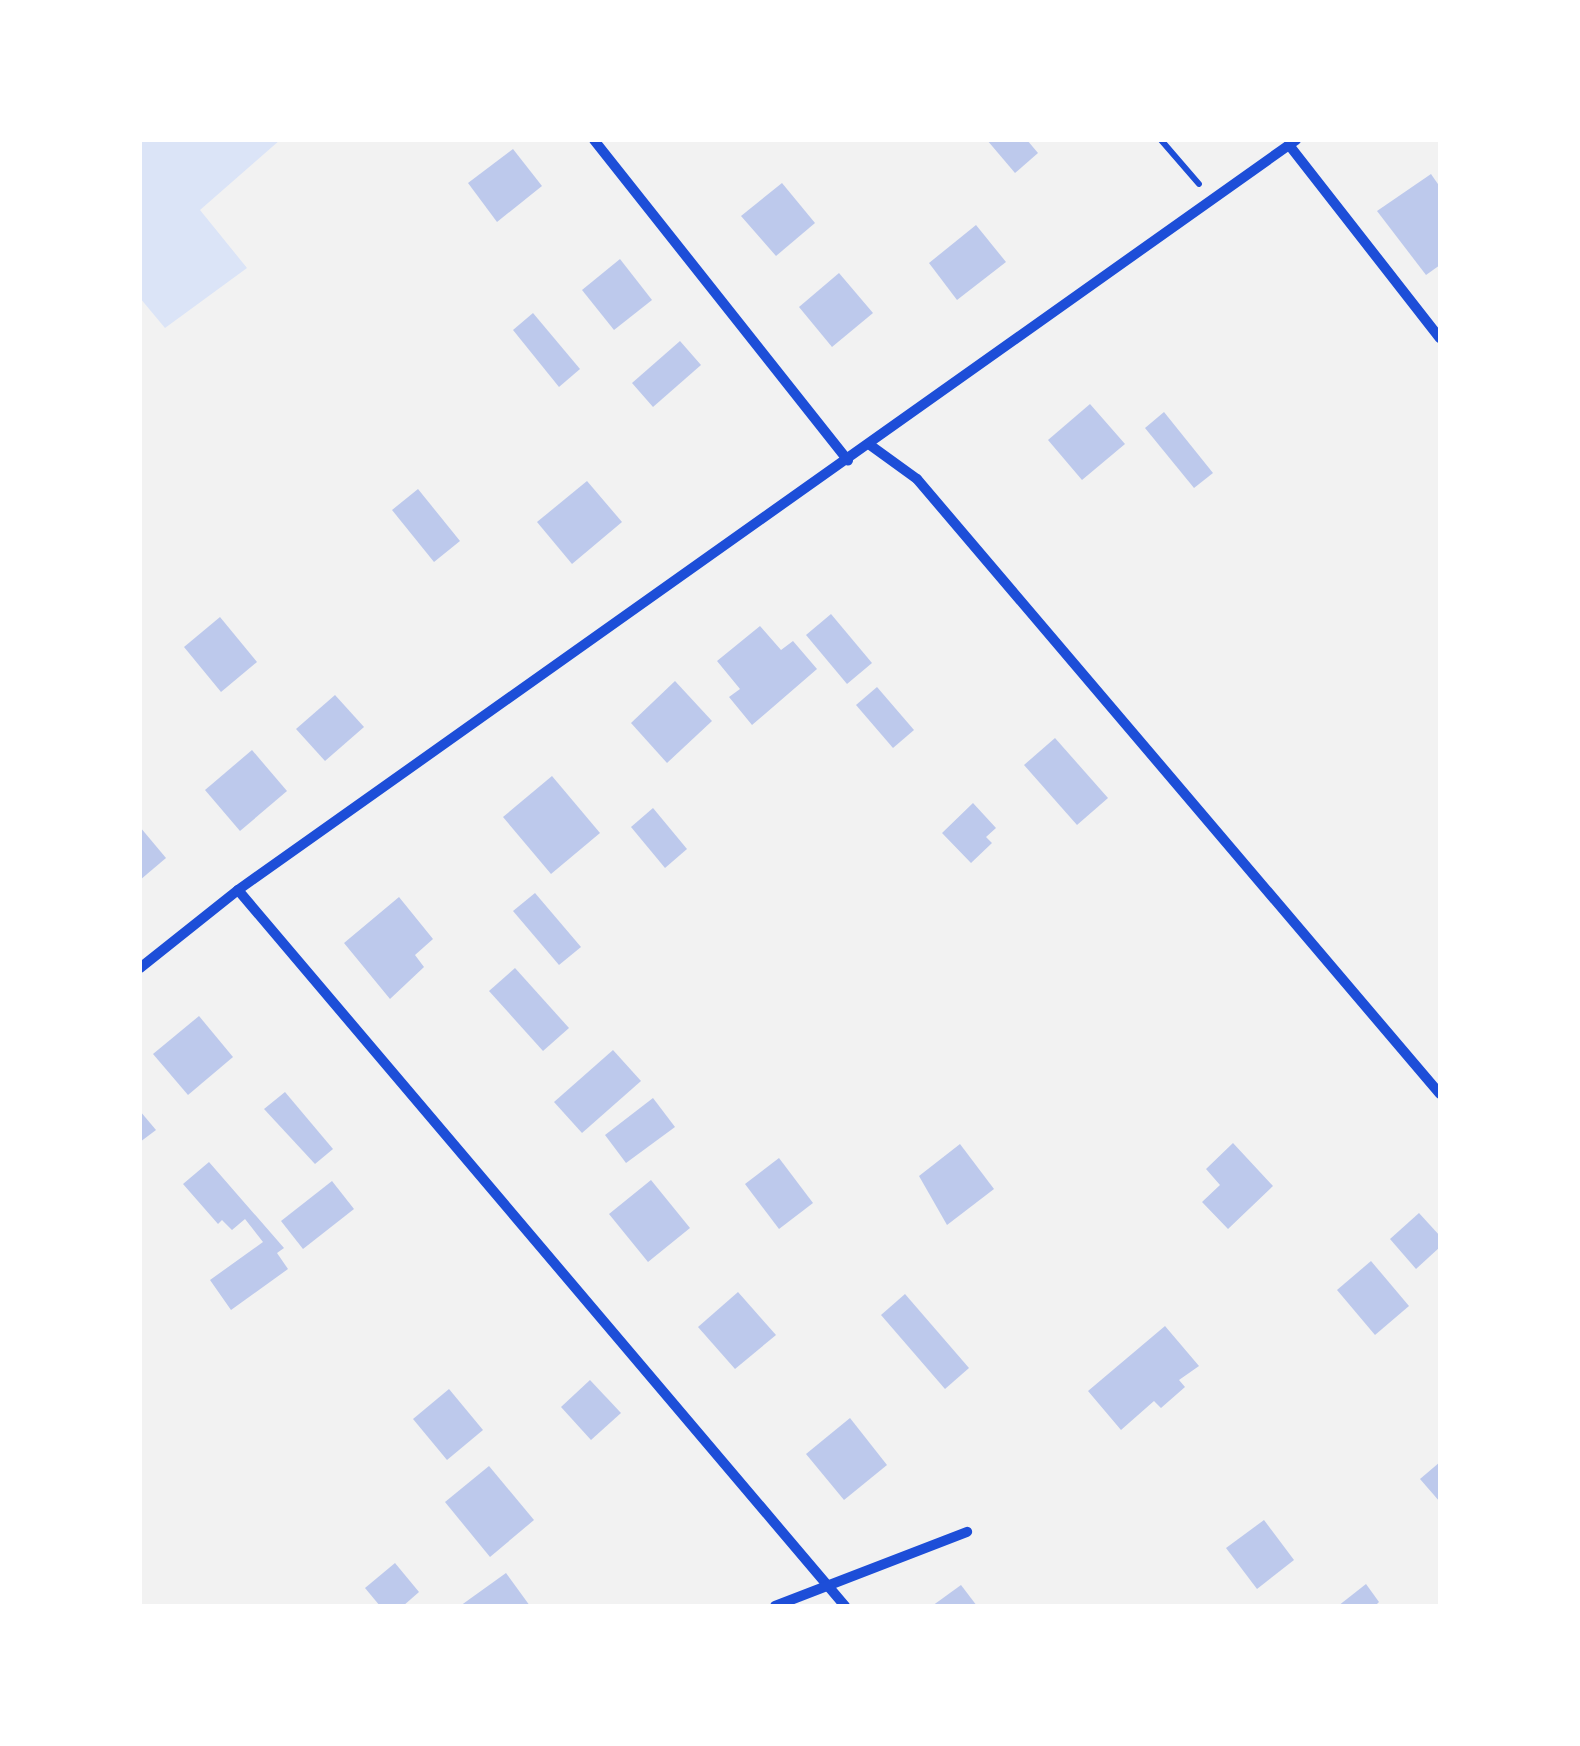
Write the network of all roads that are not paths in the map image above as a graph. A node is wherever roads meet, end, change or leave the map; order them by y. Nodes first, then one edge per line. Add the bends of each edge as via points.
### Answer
1 (594, 140) edge
2 (1292, 143) edge
3 (1440, 338) edge
4 (870, 445) junction
5 (848, 460) junction
6 (238, 890) junction
7 (140, 968) edge
8 (1440, 1094) edge
9 (967, 1532) dead end
10 (825, 1585) junction
11 (775, 1606) edge
12 (845, 1606) edge

1 - 5 street
2 - 3 street
2 - 4 street
4 - 5 street
4 - 8 street via 917,479
5 - 6 street
6 - 7 street
6 - 10 street via 732,1466
9 - 10 street
10 - 11 street
10 - 12 street

